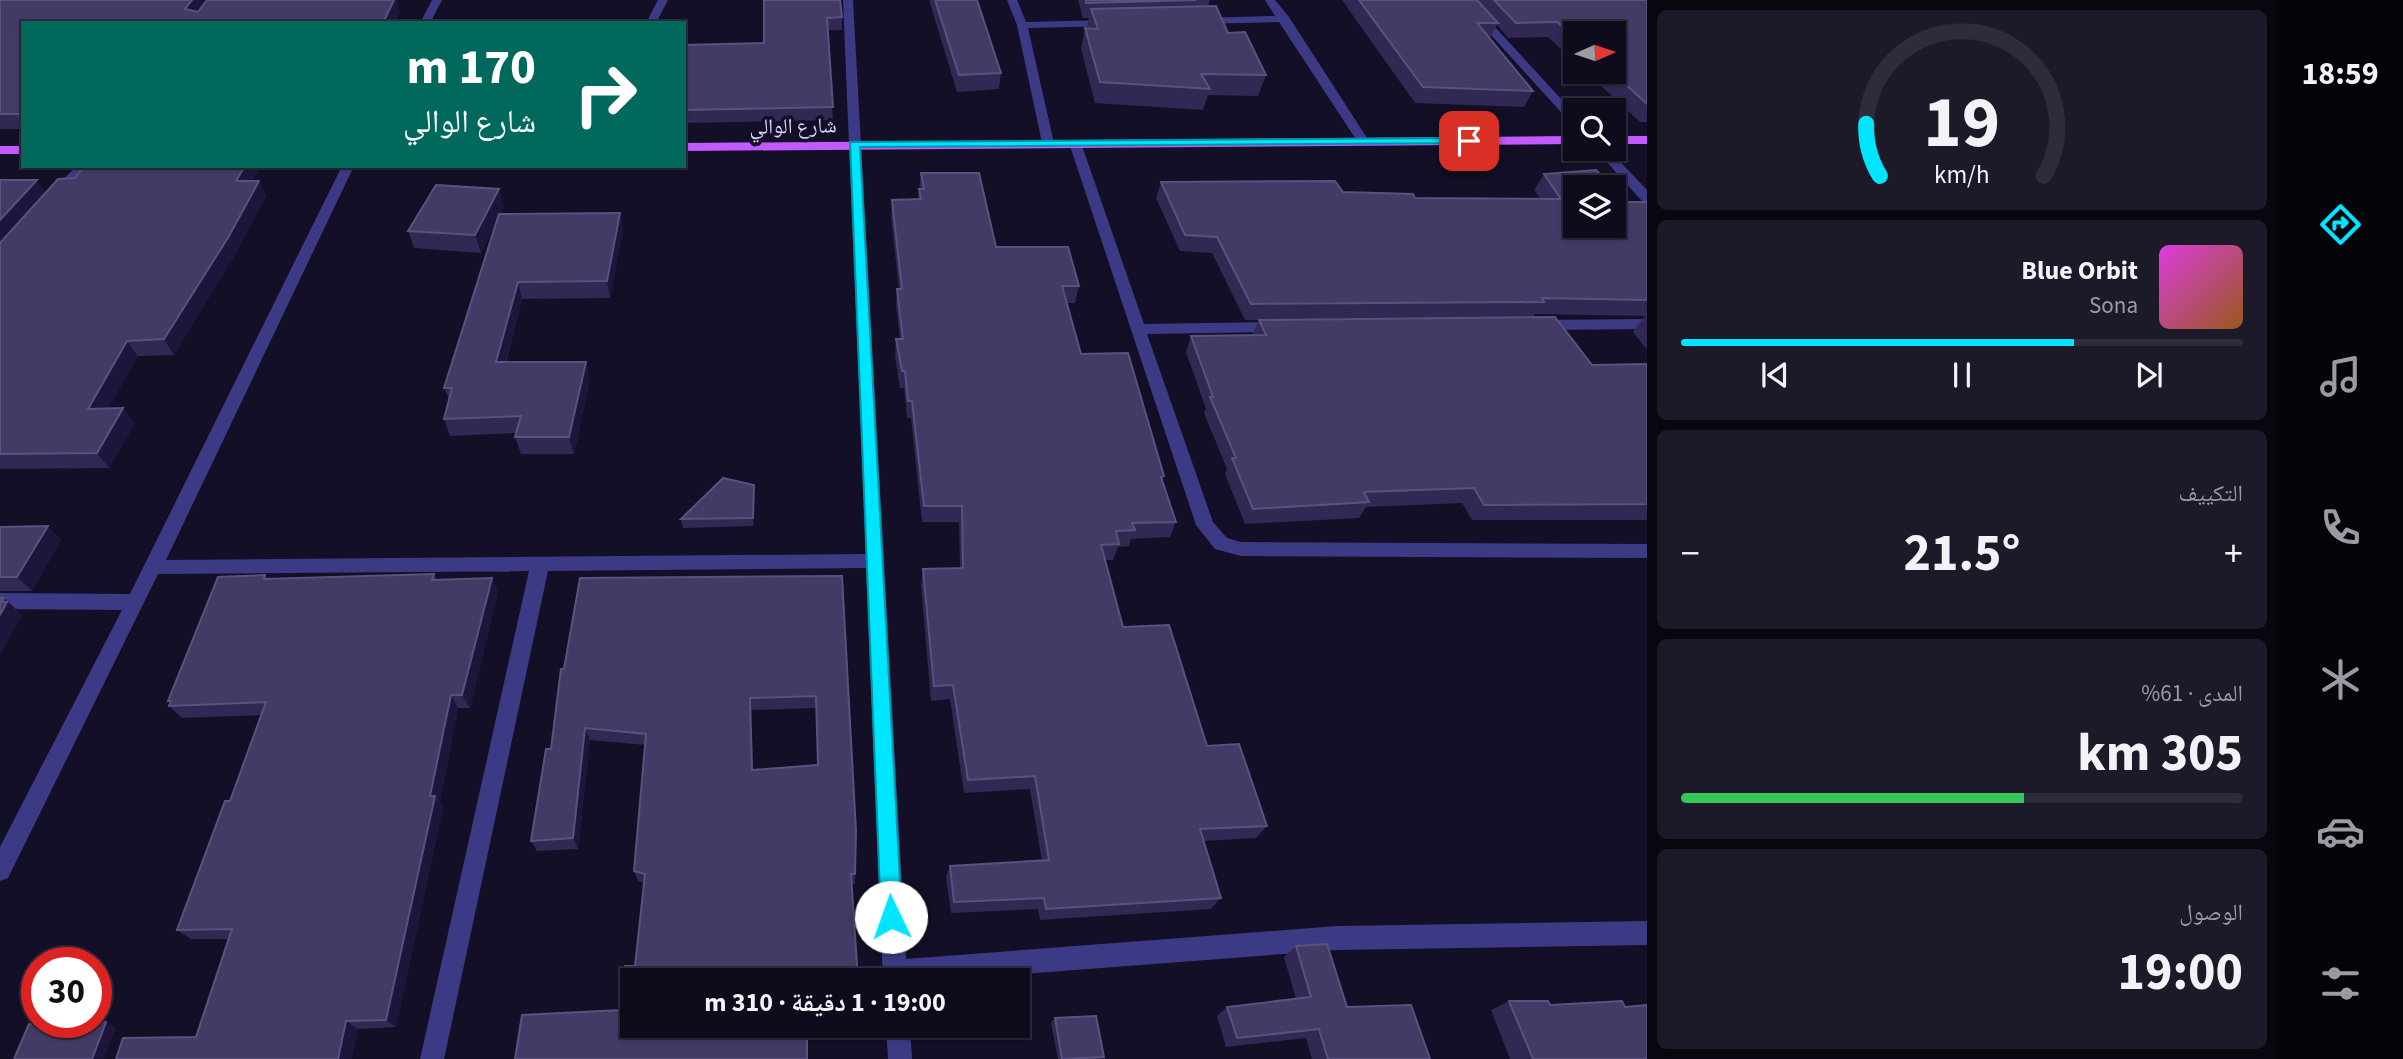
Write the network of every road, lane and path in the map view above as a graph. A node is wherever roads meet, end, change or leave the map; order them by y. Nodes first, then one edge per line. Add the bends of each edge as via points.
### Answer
1 (437, 0) edge
2 (663, 0) edge
3 (848, 0) edge
4 (1012, 0) edge
5 (1270, 0) edge
6 (1464, 0) edge
7 (1285, 19) junction
8 (426, 21) edge
9 (652, 21) edge
10 (1188, 22) edge
11 (1119, 23) edge
12 (1022, 25) junction
13 (1563, 108) edge
14 (1563, 140) edge
15 (1626, 140) edge
16 (1647, 140) edge
17 (1363, 141) junction
18 (1048, 143) junction
19 (1075, 143) junction
20 (854, 144) junction
21 (686, 147) edge
22 (0, 150) edge
23 (21, 150) edge
24 (1612, 161) edge
25 (81, 168) edge
26 (347, 168) edge
27 (1647, 198) edge
28 (46, 208) edge
29 (1647, 324) edge
30 (1522, 325) edge
31 (1301, 327) edge
32 (1136, 329) junction
33 (1641, 551) edge
34 (874, 561) junction
35 (540, 564) junction
36 (153, 567) junction
37 (1647, 568) edge
38 (0, 601) edge
39 (135, 602) junction
40 (0, 870) edge
41 (1647, 933) edge
42 (895, 968) edge
43 (988, 968) edge
44 (899, 1038) edge
45 (432, 1059) edge
46 (900, 1059) edge

1 - 8 street
2 - 9 street
3 - 20 street
4 - 12 street
5 - 7 street
6 - 13 street
7 - 10 street
7 - 17 street
11 - 12 street
12 - 18 street
14 - 17 main road, شارع الوالي
15 - 16 main road
17 - 19 main road, شارع الوالي
18 - 19 main road, شارع الوالي
18 - 20 main road, شارع الوالي
19 - 32 street
20 - 21 main road, شارع الوالي
20 - 34 street
22 - 23 main road
24 - 27 street
25 - 28 street
26 - 36 street
29 - 30 street
31 - 32 street
32 - 33 street via 1205,525 1221,544 1241,549
33 - 37 street
34 - 35 street
34 - 42 street
35 - 36 street
35 - 45 street
36 - 39 street
38 - 39 street
39 - 40 street
41 - 43 street via 1337,938
44 - 46 street

